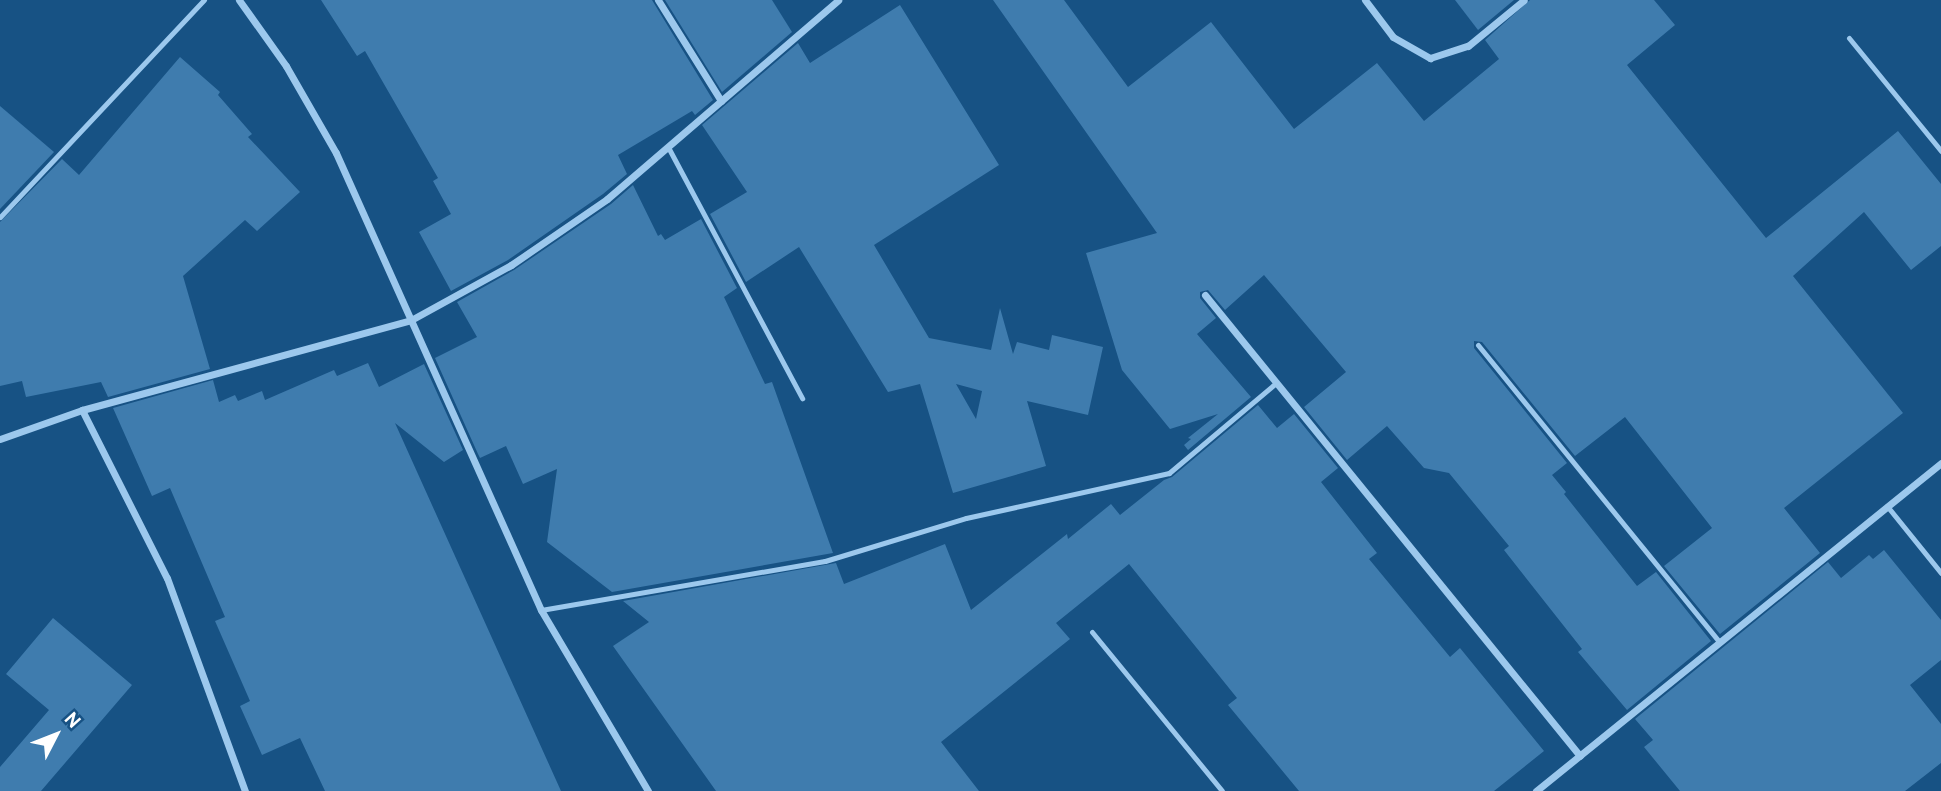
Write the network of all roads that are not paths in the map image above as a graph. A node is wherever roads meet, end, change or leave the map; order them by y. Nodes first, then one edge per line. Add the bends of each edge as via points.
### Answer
1 (204, 0) edge
2 (239, 0) edge
3 (658, 0) edge
4 (838, 0) edge
5 (1365, 0) edge
6 (1524, 0) edge
7 (1849, 38) dead end
8 (720, 102) junction
9 (668, 148) junction
10 (1941, 151) edge
11 (0, 217) edge
12 (1205, 295) dead end
13 (411, 320) junction
14 (1478, 345) dead end
15 (1276, 383) junction
16 (802, 398) dead end
17 (82, 410) junction
18 (0, 439) edge
19 (1941, 463) edge
20 (1887, 506) junction
21 (1941, 573) edge
22 (541, 610) junction
23 (1093, 632) dead end
24 (1719, 642) junction
25 (1580, 756) junction
26 (244, 791) edge
27 (648, 791) edge
28 (1222, 791) edge
29 (1536, 791) edge

1 - 11 lane
2 - 13 street via 286,66 336,153
3 - 8 street
4 - 8 street
5 - 6 street via 1393,37 1430,58 1468,46
7 - 10 lane
8 - 9 street
9 - 13 street via 607,200 511,265
9 - 16 lane
12 - 15 street
13 - 17 street
13 - 22 street
14 - 24 lane
15 - 22 lane via 1169,473 966,519 825,561
15 - 25 street
17 - 18 street
17 - 26 street via 167,578
19 - 20 street
20 - 21 lane
20 - 24 street
22 - 27 street
23 - 28 lane
24 - 25 street
25 - 29 street

